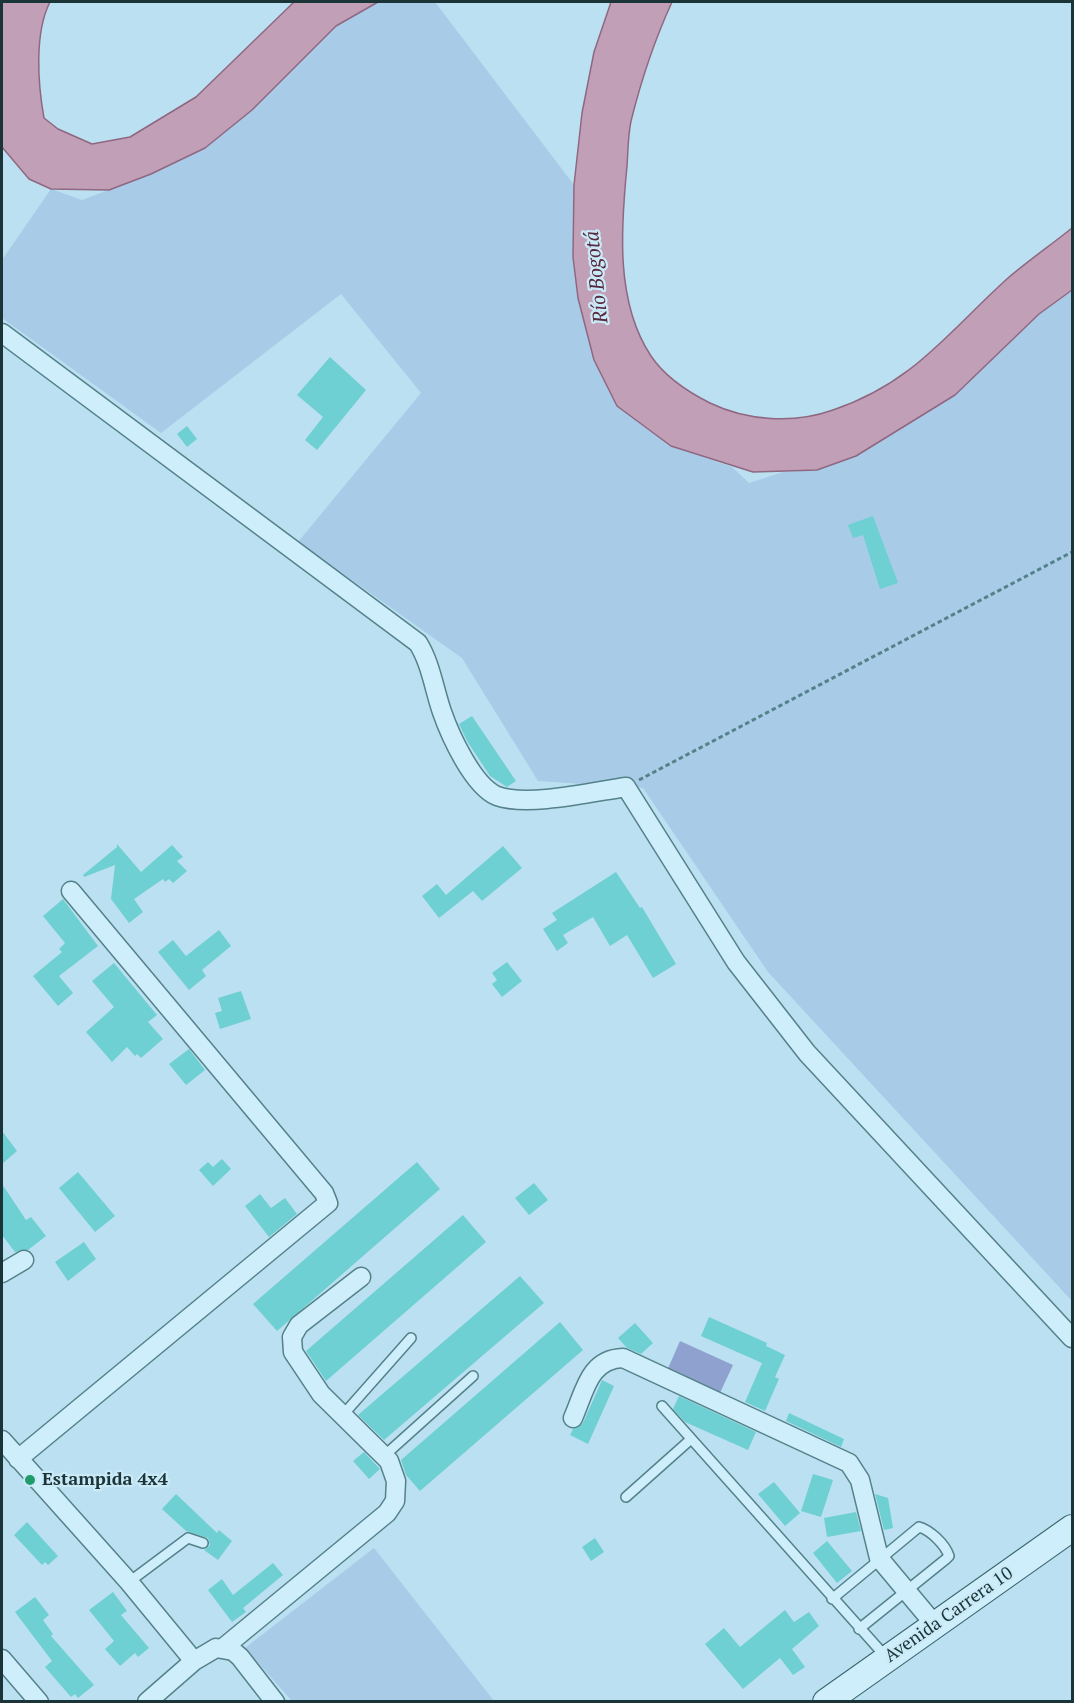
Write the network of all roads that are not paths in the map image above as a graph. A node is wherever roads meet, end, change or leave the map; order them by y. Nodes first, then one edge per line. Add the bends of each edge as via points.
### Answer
1 (2, 333) edge
2 (71, 891) dead end
3 (24, 1260) dead end
4 (2, 1273) edge
5 (361, 1277) dead end
6 (411, 1338) dead end
7 (1072, 1338) edge
8 (473, 1376) dead end
9 (662, 1406) dead end
10 (342, 1416) junction
11 (573, 1418) dead end
12 (2, 1440) edge
13 (690, 1440) junction
14 (384, 1456) junction
15 (18, 1459) junction
16 (626, 1497) dead end
17 (1072, 1528) edge
18 (203, 1543) dead end
19 (879, 1558) junction
20 (129, 1582) junction
21 (906, 1591) junction
22 (832, 1599) junction
23 (934, 1625) junction
24 (859, 1629) junction
25 (223, 1648) junction
26 (887, 1658) junction
27 (2, 1659) edge
28 (194, 1662) junction
29 (39, 1701) edge
30 (147, 1701) edge
31 (275, 1701) edge
32 (826, 1701) edge

1 - 7 street via 418,643 455,742 486,789 497,796 544,799 626,787 736,962 807,1053
2 - 15 street via 324,1193 328,1203
3 - 4 street
5 - 10 street via 299,1325 292,1337 293,1352 321,1394
6 - 10 lane
8 - 14 lane
9 - 13 lane
10 - 14 street
11 - 19 street via 596,1367 609,1358 623,1358 849,1463 860,1480
12 - 15 street
13 - 16 lane
13 - 22 lane
14 - 25 street via 396,1481 395,1501 387,1513
15 - 20 street
17 - 23 street, Avenida Carrera 10
18 - 20 lane via 188,1538
19 - 21 street
19 - 21 lane via 919,1527 947,1550 946,1559
19 - 22 lane
20 - 28 street
21 - 23 street
21 - 24 lane
22 - 24 lane
23 - 26 street, Avenida Carrera 10
24 - 26 lane
25 - 28 street via 216,1647
25 - 31 street via 240,1657
26 - 32 street, Avenida Carrera 10
27 - 29 street
28 - 30 street

